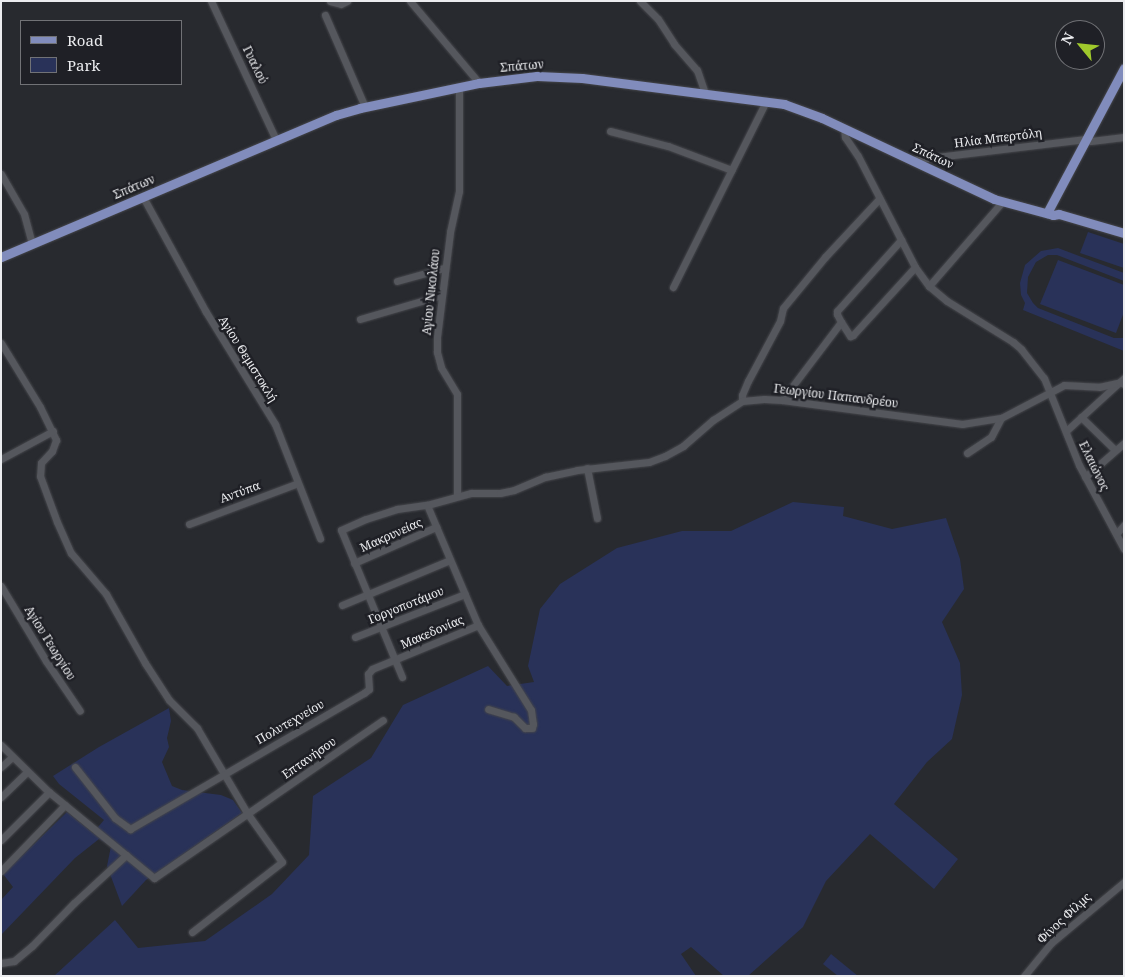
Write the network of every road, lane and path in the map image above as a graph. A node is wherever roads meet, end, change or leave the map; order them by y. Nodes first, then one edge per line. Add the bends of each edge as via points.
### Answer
1 (211, 1) edge
2 (330, 1) edge
3 (347, 1) edge
4 (410, 1) edge
5 (640, 1) edge
6 (325, 15) dead end
7 (1124, 68) edge
8 (1124, 78) edge
9 (479, 83) junction
10 (459, 87) junction
11 (705, 93) junction
12 (766, 101) junction
13 (365, 107) junction
14 (844, 128) junction
15 (610, 131) dead end
16 (1124, 138) edge
17 (276, 140) junction
18 (1089, 140) junction
19 (1112, 140) junction
20 (1124, 144) edge
21 (912, 160) junction
22 (732, 170) junction
23 (1, 174) edge
24 (143, 197) junction
25 (880, 199) junction
26 (1002, 202) junction
27 (1050, 214) junction
28 (1124, 233) edge
29 (1124, 239) edge
30 (901, 240) junction
31 (32, 244) junction
32 (1, 257) edge
33 (915, 267) junction
34 (444, 268) junction
35 (397, 281) dead end
36 (929, 286) junction
37 (673, 288) dead end
38 (442, 295) junction
39 (360, 319) dead end
40 (842, 322) junction
41 (1, 343) edge
42 (1122, 381) edge
43 (1050, 391) junction
44 (782, 400) junction
45 (742, 402) junction
46 (1081, 417) junction
47 (1001, 418) junction
48 (53, 431) junction
49 (1066, 431) junction
50 (1120, 448) edge
51 (967, 453) dead end
52 (1, 460) edge
53 (587, 468) junction
54 (1085, 477) junction
55 (298, 483) junction
56 (457, 496) junction
57 (427, 505) junction
58 (597, 518) dead end
59 (189, 524) dead end
60 (1124, 526) edge
61 (436, 527) junction
62 (1116, 532) junction
63 (320, 538) dead end
64 (1124, 549) edge
65 (450, 560) junction
66 (354, 563) junction
67 (1, 586) edge
68 (465, 594) junction
69 (368, 596) junction
70 (342, 605) dead end
71 (478, 624) junction
72 (380, 626) junction
73 (355, 637) dead end
74 (396, 659) junction
75 (402, 677) dead end
76 (369, 689) joint
77 (488, 708) dead end
78 (80, 711) dead end
79 (384, 720) dead end
80 (1, 745) edge
81 (12, 756) junction
82 (1, 767) edge
83 (76, 767) dead end
84 (27, 772) junction
85 (224, 775) junction
86 (49, 792) junction
87 (1, 797) edge
88 (65, 805) junction
89 (247, 813) junction
90 (1, 840) edge
91 (126, 855) junction
92 (1, 871) edge
93 (1124, 882) edge
94 (192, 932) dead end
95 (1, 963) edge
96 (1024, 976) edge

1 - 17 street, Γυαλού
2 - 3 street via 341,4
4 - 9 street
5 - 11 street via 697,70
6 - 13 street
7 - 18 main road
8 - 18 main road
9 - 10 main road, Σπάτων
9 - 11 main road, Σπάτων via 557,76
10 - 13 main road, Σπάτων
10 - 34 street, Αγίου Νικολάου via 459,191
11 - 12 main road, Σπάτων
12 - 14 main road, Σπάτων via 792,106
12 - 22 street
13 - 17 main road, Σπάτων via 336,115
14 - 21 main road, Σπάτων
14 - 25 street, Ελαιώνος via 845,137
15 - 22 street via 668,146
16 - 19 street, Ηλία Μπερτόλη
17 - 24 main road, Σπάτων
18 - 19 street, Ηλία Μπερτόλη
18 - 21 street, Ηλία Μπερτόλη
18 - 27 main road
19 - 20 street
21 - 26 main road, Σπάτων
22 - 37 street
23 - 31 street via 24,214
24 - 31 main road, Σπάτων
24 - 55 street, Αγίου Θεμιστοκλή via 206,312 275,424
25 - 30 street, Ελαιώνος
25 - 45 street via 825,257 781,312 780,321 742,395
26 - 27 main road, Σπάτων
26 - 36 street
27 - 28 main road
27 - 29 main road
30 - 33 street, Ελαιώνος
30 - 40 street via 837,312
31 - 32 main road, Σπάτων
33 - 36 street, Ελαιώνος
33 - 40 street via 853,335 850,336
34 - 35 street
34 - 38 street, Αγίου Νικολάου
36 - 43 street, Ελαιώνος via 1013,342 1044,378
38 - 39 street
38 - 56 street, Αγίου Νικολάου via 437,352 441,367 457,394
40 - 44 street
41 - 48 street
42 - 43 street, Γεωργίου Παπανδρέου via 1099,386 1064,385
42 - 46 street
43 - 47 street, Γεωργίου Παπανδρέου
43 - 49 street, Ελαιώνος
44 - 45 street, Γεωργίου Παπανδρέου
44 - 47 street, Γεωργίου Παπανδρέου via 962,424
45 - 53 street, Γεωργίου Παπανδρέου via 665,456 649,462
46 - 49 street
46 - 50 street
47 - 51 street via 990,436
48 - 52 street
48 - 85 street via 55,446 41,464 40,476 71,553 106,594 144,662 170,700 197,728
49 - 54 street, Ελαιώνος
50 - 54 street
53 - 56 street, Γεωργίου Παπανδρέου via 545,477 514,490
53 - 58 street
54 - 62 street, Ελαιώνος
55 - 59 street, Αντύπα
55 - 63 street, Αγίου Θεμιστοκλή
56 - 57 street, Γεωργίου Παπανδρέου
57 - 61 street
57 - 66 street, Γεωργίου Παπανδρέου via 380,513 341,530
60 - 62 street
61 - 65 street
61 - 66 street, Μακρυνείας
62 - 64 street, Ελαιώνος
65 - 68 street
65 - 69 street
66 - 69 street
67 - 78 street, Αγίου Γεωργίου
68 - 71 street
68 - 72 street, Γοργοποτάμου
69 - 70 street
69 - 72 street
71 - 74 street, Μακεδονίας
71 - 77 street via 531,710 532,728 525,728 514,716
72 - 73 street, Γοργοποτάμου
72 - 74 street
74 - 75 street
74 - 76 street, Μακεδονίας via 368,674
76 - 85 street, Πολυτεχνείου
79 - 89 street, Επτανήσου
80 - 81 street
81 - 82 street
81 - 84 street
83 - 85 street, Πολυτεχνείου via 116,818 130,828
84 - 86 street
84 - 87 street
85 - 89 street
86 - 88 street
86 - 90 street
88 - 91 street
88 - 92 street
89 - 91 street, Επτανήσου via 154,878
89 - 94 street via 282,862
91 - 95 street via 32,946 14,961
93 - 96 street, Φίνος Φίλμς via 1051,943

